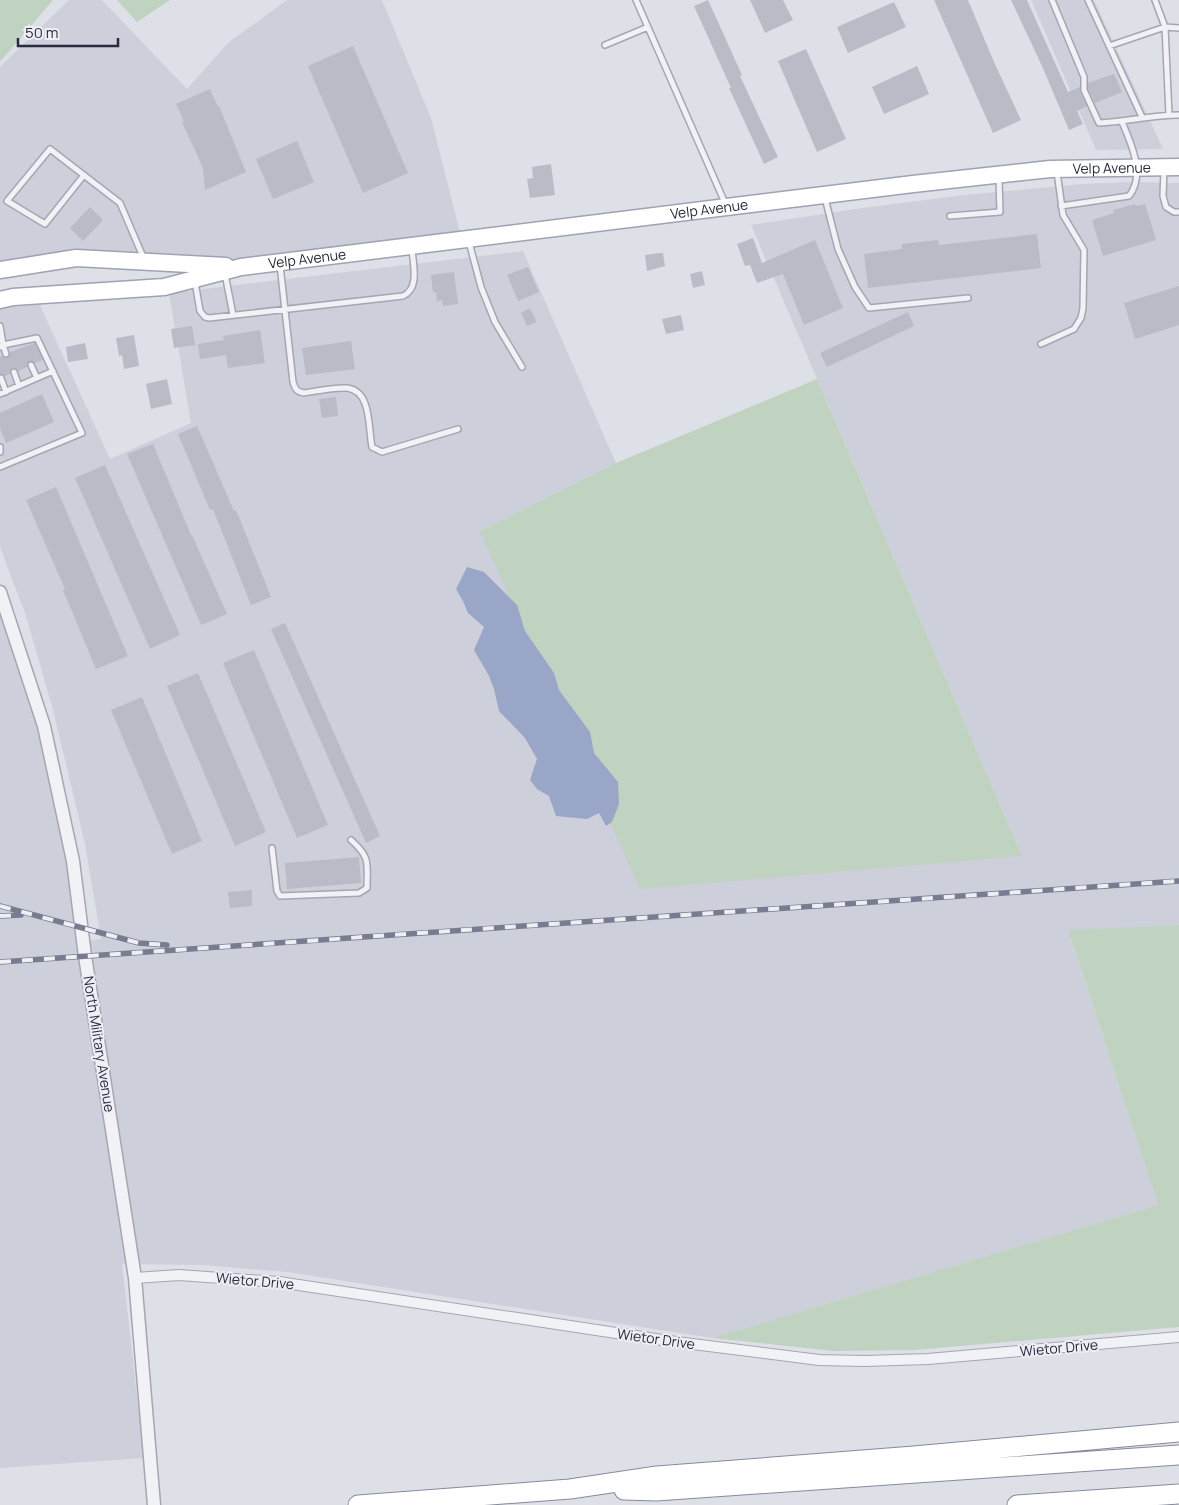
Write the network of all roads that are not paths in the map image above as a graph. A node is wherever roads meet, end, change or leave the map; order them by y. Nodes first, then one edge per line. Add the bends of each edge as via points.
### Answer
1 (636, 0) edge
2 (1052, 0) edge
3 (1088, 0) edge
4 (1155, 0) edge
5 (648, 27) junction
6 (1165, 27) junction
7 (1179, 28) edge
8 (606, 45) dead end
9 (1109, 46) junction
10 (1169, 115) junction
11 (1179, 115) edge
12 (1142, 117) junction
13 (1122, 122) junction
14 (1171, 167) edge
15 (1137, 168) junction
16 (1057, 169) junction
17 (84, 175) junction
18 (999, 175) junction
19 (824, 195) junction
20 (1062, 206) junction
21 (727, 207) junction
22 (1179, 212) edge
23 (950, 216) dead end
24 (468, 239) junction
25 (412, 246) junction
26 (144, 262) junction
27 (280, 262) junction
28 (241, 267) junction
29 (0, 270) edge
30 (224, 271) junction
31 (195, 279) junction
32 (968, 298) dead end
33 (0, 300) edge
34 (285, 310) junction
35 (233, 315) junction
36 (0, 326) edge
37 (1041, 344) dead end
38 (2, 346) edge
39 (6, 354) dead end
40 (31, 365) dead end
41 (522, 367) dead end
42 (14, 372) dead end
43 (53, 372) junction
44 (1, 378) edge
45 (36, 378) junction
46 (19, 386) junction
47 (6, 392) junction
48 (0, 394) edge
49 (458, 429) dead end
50 (0, 447) edge
51 (0, 452) edge
52 (0, 467) edge
53 (0, 592) edge
54 (3, 605) edge
55 (350, 840) dead end
56 (272, 848) dead end
57 (135, 1278) junction
58 (1179, 1336) edge
59 (1179, 1432) edge
60 (1179, 1455) edge
61 (570, 1489) junction
62 (1179, 1494) edge
63 (154, 1505) edge
64 (358, 1505) edge
65 (1017, 1505) edge

1 - 5 lane
2 - 13 lane via 1084,78 1084,90 1100,123
3 - 9 lane
4 - 6 lane
5 - 8 lane
5 - 21 lane
6 - 7 lane
6 - 9 lane
6 - 10 lane
9 - 12 lane
10 - 11 lane
10 - 12 lane
12 - 13 lane
13 - 15 lane
14 - 15 main road, Velp Avenue
14 - 22 lane via 1163,196 1166,208
15 - 16 main road, Velp Avenue
15 - 20 lane via 1134,190 1129,196
16 - 18 main road, Velp Avenue
16 - 20 lane
17 - 17 lane via 50,149 7,201 45,224
17 - 26 lane via 120,203
18 - 19 main road, Velp Avenue
18 - 23 lane via 1000,212
19 - 21 main road, Velp Avenue
19 - 32 lane via 838,249 855,287 869,308
20 - 37 lane via 1063,215 1084,250 1083,308 1074,329
21 - 24 main road, Velp Avenue
24 - 25 main road, Velp Avenue
24 - 41 lane via 492,313
25 - 27 main road, Velp Avenue
25 - 34 lane via 414,285 408,294
26 - 28 main road, Velp Avenue
26 - 29 main road, Velp Avenue via 76,258
27 - 28 main road, Velp Avenue
27 - 34 lane
28 - 30 main road, Velp Avenue
30 - 31 main road, Velp Avenue
30 - 35 lane
31 - 33 main road, Velp Avenue via 164,287
31 - 35 lane via 202,315 209,318
34 - 35 lane
34 - 49 lane via 295,389 304,393 346,388 357,391 366,404 372,447 376,450 382,452
36 - 38 lane
38 - 39 lane
38 - 43 lane via 20,345 37,338
40 - 45 lane
42 - 46 lane
43 - 45 lane
43 - 52 lane via 82,433
44 - 47 lane
45 - 46 lane
46 - 47 lane
47 - 48 lane
50 - 51 lane
53 - 54 street, North Military Avenue
54 - 57 street, North Military Avenue via 44,726 73,861
55 - 56 lane via 367,858 367,888 359,893 280,896
57 - 58 street, Wietor Drive via 179,1275 286,1283 669,1341 819,1360 928,1359
57 - 63 street, North Military Avenue
59 - 61 highway via 657,1476
60 - 61 highway via 656,1491
61 - 64 highway
62 - 65 highway

